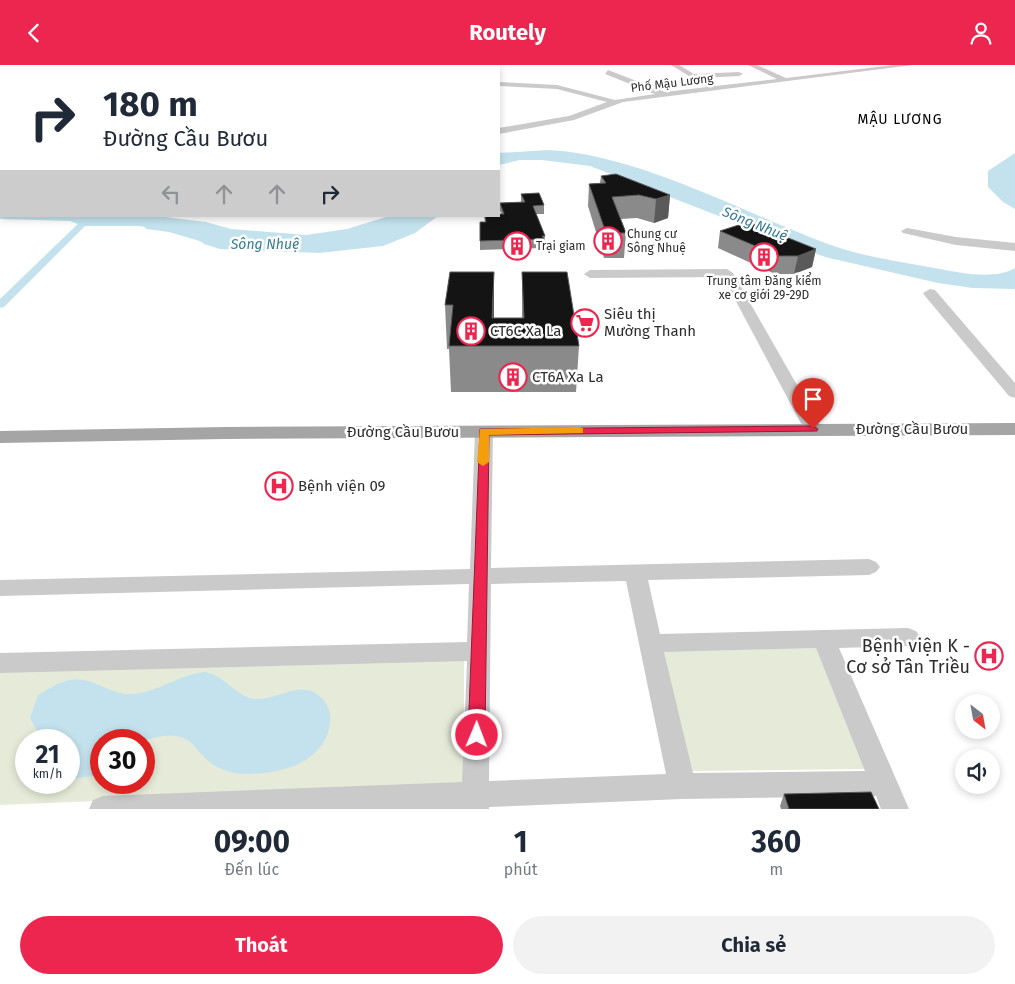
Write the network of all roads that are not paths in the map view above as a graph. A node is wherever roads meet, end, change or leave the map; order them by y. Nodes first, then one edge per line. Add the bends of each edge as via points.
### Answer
1 (675, 65) edge
2 (687, 65) edge
3 (723, 65) edge
4 (751, 65) edge
5 (841, 65) edge
6 (910, 65) edge
7 (707, 68) dead end
8 (608, 72) dead end
9 (861, 72) junction
10 (768, 73) junction
11 (741, 74) junction
12 (722, 76) junction
13 (694, 80) junction
14 (786, 81) junction
15 (500, 84) edge
16 (661, 85) dead end
17 (645, 87) junction
18 (716, 89) junction
19 (664, 95) junction
20 (615, 102) junction
21 (500, 131) edge
22 (907, 231) dead end
23 (1015, 247) edge
24 (590, 274) dead end
25 (930, 293) dead end
26 (1015, 393) edge
27 (813, 429) junction
28 (1015, 429) edge
29 (484, 431) junction
30 (0, 437) edge
31 (869, 567) dead end
32 (634, 572) junction
33 (480, 575) junction
34 (0, 588) edge
35 (908, 637) dead end
36 (824, 639) junction
37 (650, 643) junction
38 (479, 651) junction
39 (0, 663) edge
40 (884, 783) junction
41 (682, 786) junction
42 (475, 801) edge
43 (103, 809) edge
44 (895, 809) edge

1 - 2 street
1 - 13 street
3 - 11 street
4 - 10 street
5 - 9 street
6 - 9 street, Phố Mậu Lương
7 - 12 street
8 - 17 street
9 - 14 street, Phố Mậu Lương
10 - 11 street
10 - 14 street
11 - 12 street
12 - 13 street
13 - 18 street
14 - 18 street, Phố Mậu Lương
15 - 20 street via 557,87
16 - 17 street
17 - 19 street
18 - 19 street, Phố Mậu Lương
19 - 20 street, Phố Mậu Lương
20 - 21 street via 571,118
22 - 23 street via 956,241
24 - 27 street via 727,273
25 - 26 street
27 - 28 main road, Đường Cầu Bươu
27 - 29 main road, Đường Cầu Bươu
29 - 30 main road, Đường Cầu Bươu
29 - 33 street
31 - 32 street
32 - 33 street
32 - 37 street
33 - 34 street
33 - 38 street
35 - 36 street
36 - 37 street
36 - 40 street
37 - 41 street
38 - 39 street
38 - 42 street
40 - 41 street
40 - 44 street
41 - 42 street
42 - 43 street

